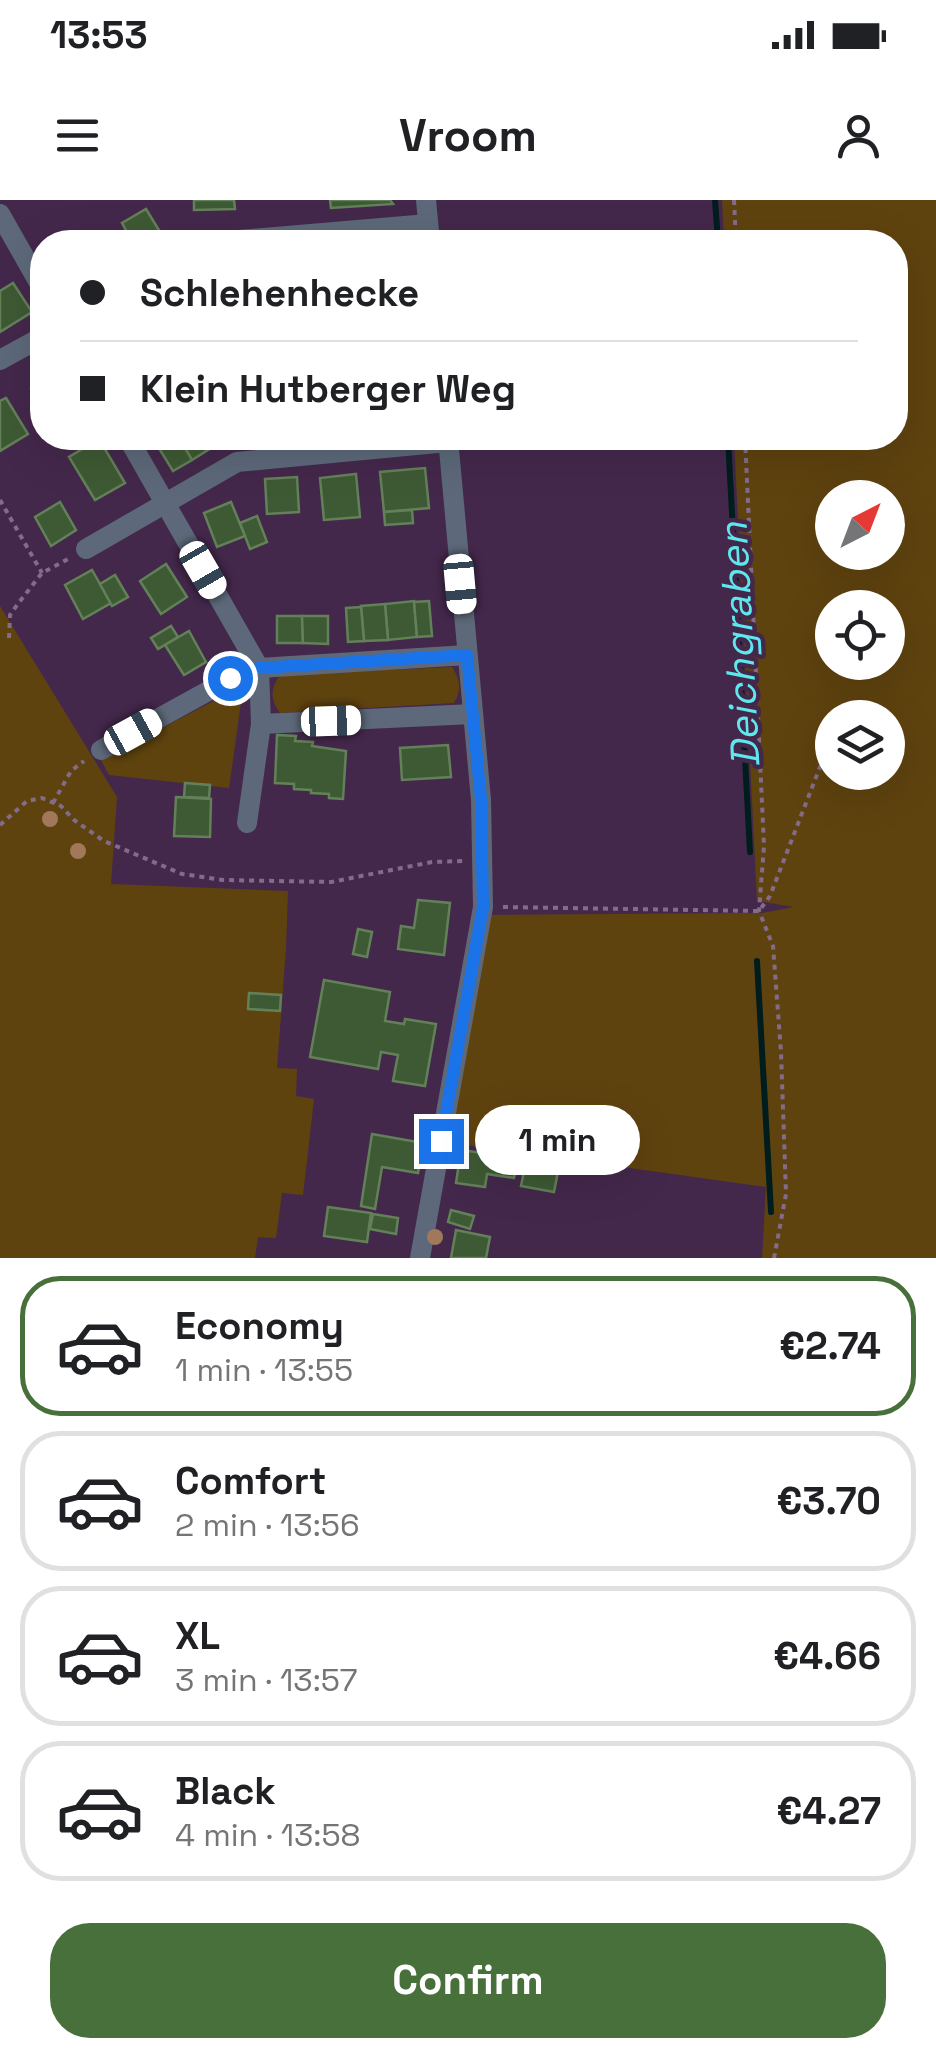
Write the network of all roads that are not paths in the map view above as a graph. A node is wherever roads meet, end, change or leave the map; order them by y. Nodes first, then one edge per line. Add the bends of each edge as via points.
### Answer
1 (426, 200) edge
2 (0, 214) edge
3 (429, 230) edge
4 (30, 267) edge
5 (30, 344) edge
6 (0, 360) edge
7 (135, 450) edge
8 (352, 450) edge
9 (449, 450) edge
10 (166, 504) junction
11 (86, 550) road end
12 (467, 655) junction
13 (259, 668) junction
14 (473, 714) junction
15 (261, 724) junction
16 (101, 750) road end
17 (248, 823) dead end
18 (420, 1258) edge

1 - 3 street
2 - 4 street
5 - 6 street
7 - 10 street
8 - 10 street via 237,462
9 - 12 street
10 - 11 street
10 - 13 street
12 - 13 street
12 - 14 street
13 - 15 street
13 - 16 street
14 - 15 street
14 - 18 street via 483,907
15 - 17 street

